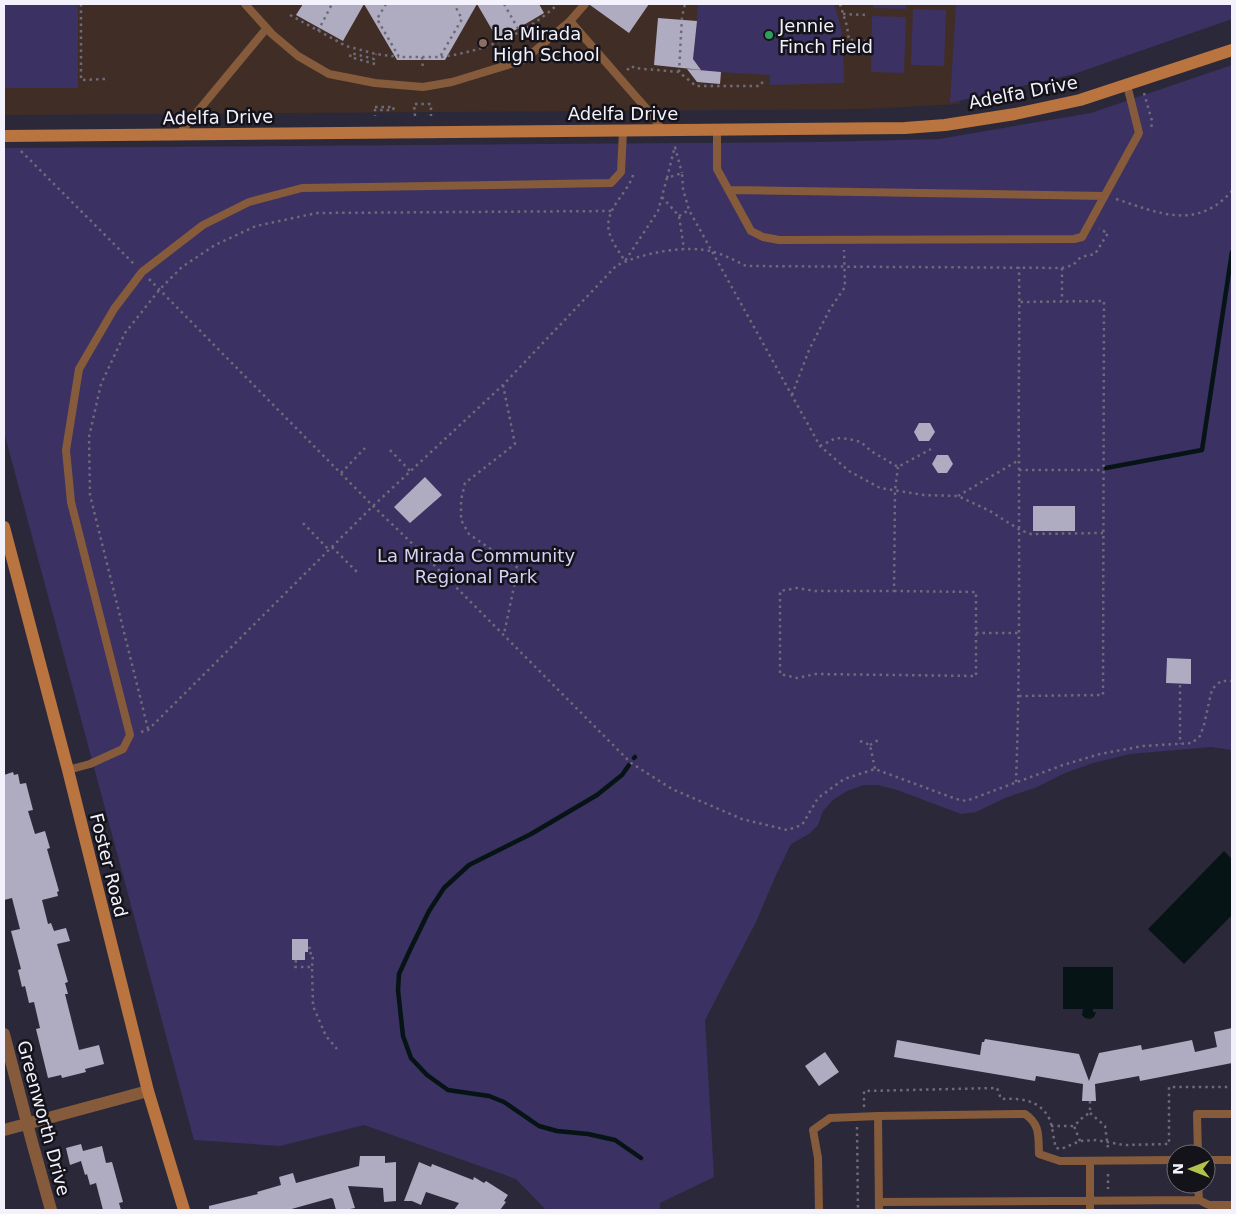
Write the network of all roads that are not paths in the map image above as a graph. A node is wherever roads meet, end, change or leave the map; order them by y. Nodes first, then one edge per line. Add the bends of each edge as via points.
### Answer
1 (245, 4) edge
2 (585, 4) edge
3 (570, 21) junction
4 (266, 29) junction
5 (1232, 50) edge
6 (1127, 85) junction
7 (622, 130) junction
8 (662, 130) junction
9 (716, 130) junction
10 (179, 134) junction
11 (4, 136) edge
12 (729, 190) junction
13 (1104, 196) junction
14 (4, 527) edge
15 (68, 770) junction
16 (4, 1034) edge
17 (148, 1091) junction
18 (1232, 1114) edge
19 (878, 1116) junction
20 (27, 1124) junction
21 (4, 1130) edge
22 (1198, 1144) edge
23 (1166, 1160) edge
24 (1216, 1160) edge
25 (1232, 1160) edge
26 (1090, 1161) junction
27 (1199, 1194) edge
28 (1166, 1200) junction
29 (1199, 1200) junction
30 (1090, 1201) junction
31 (1232, 1204) edge
32 (879, 1206) edge
33 (51, 1210) edge
34 (184, 1210) edge
35 (819, 1210) edge
36 (1090, 1210) edge
37 (1166, 1210) edge

1 - 4 lane
2 - 3 lane
3 - 4 lane via 524,60 452,82 423,87 375,83 328,74 298,56
3 - 8 lane
4 - 10 lane
5 - 6 street, Adelfa Drive
6 - 9 street, Adelfa Drive via 1080,100 946,125
6 - 13 lane via 1139,133
7 - 8 street, Adelfa Drive
7 - 10 street, Adelfa Drive
7 - 15 lane via 621,172 611,183 302,188 249,202 203,225 142,272 114,309 79,369 66,450 71,502 130,735 123,749
8 - 9 street, Adelfa Drive
9 - 12 lane via 717,169
10 - 11 street, Adelfa Drive
12 - 13 lane
12 - 13 lane via 751,231 779,240 1074,239 1082,237
14 - 15 street, Foster Road
15 - 17 street, Foster Road
16 - 20 street, Greenworth Drive
17 - 20 street
17 - 34 street, Foster Road
18 - 22 lane via 1197,1114
19 - 26 lane via 1025,1114 1038,1126 1039,1154 1060,1161
19 - 32 lane
19 - 35 lane via 830,1118 813,1130 818,1158
20 - 21 street
20 - 33 street, Greenworth Drive
23 - 26 lane
24 - 25 lane
26 - 30 lane
27 - 29 lane
28 - 29 lane
28 - 30 lane
28 - 37 lane
29 - 31 lane via 1209,1205
30 - 32 lane
30 - 36 lane

